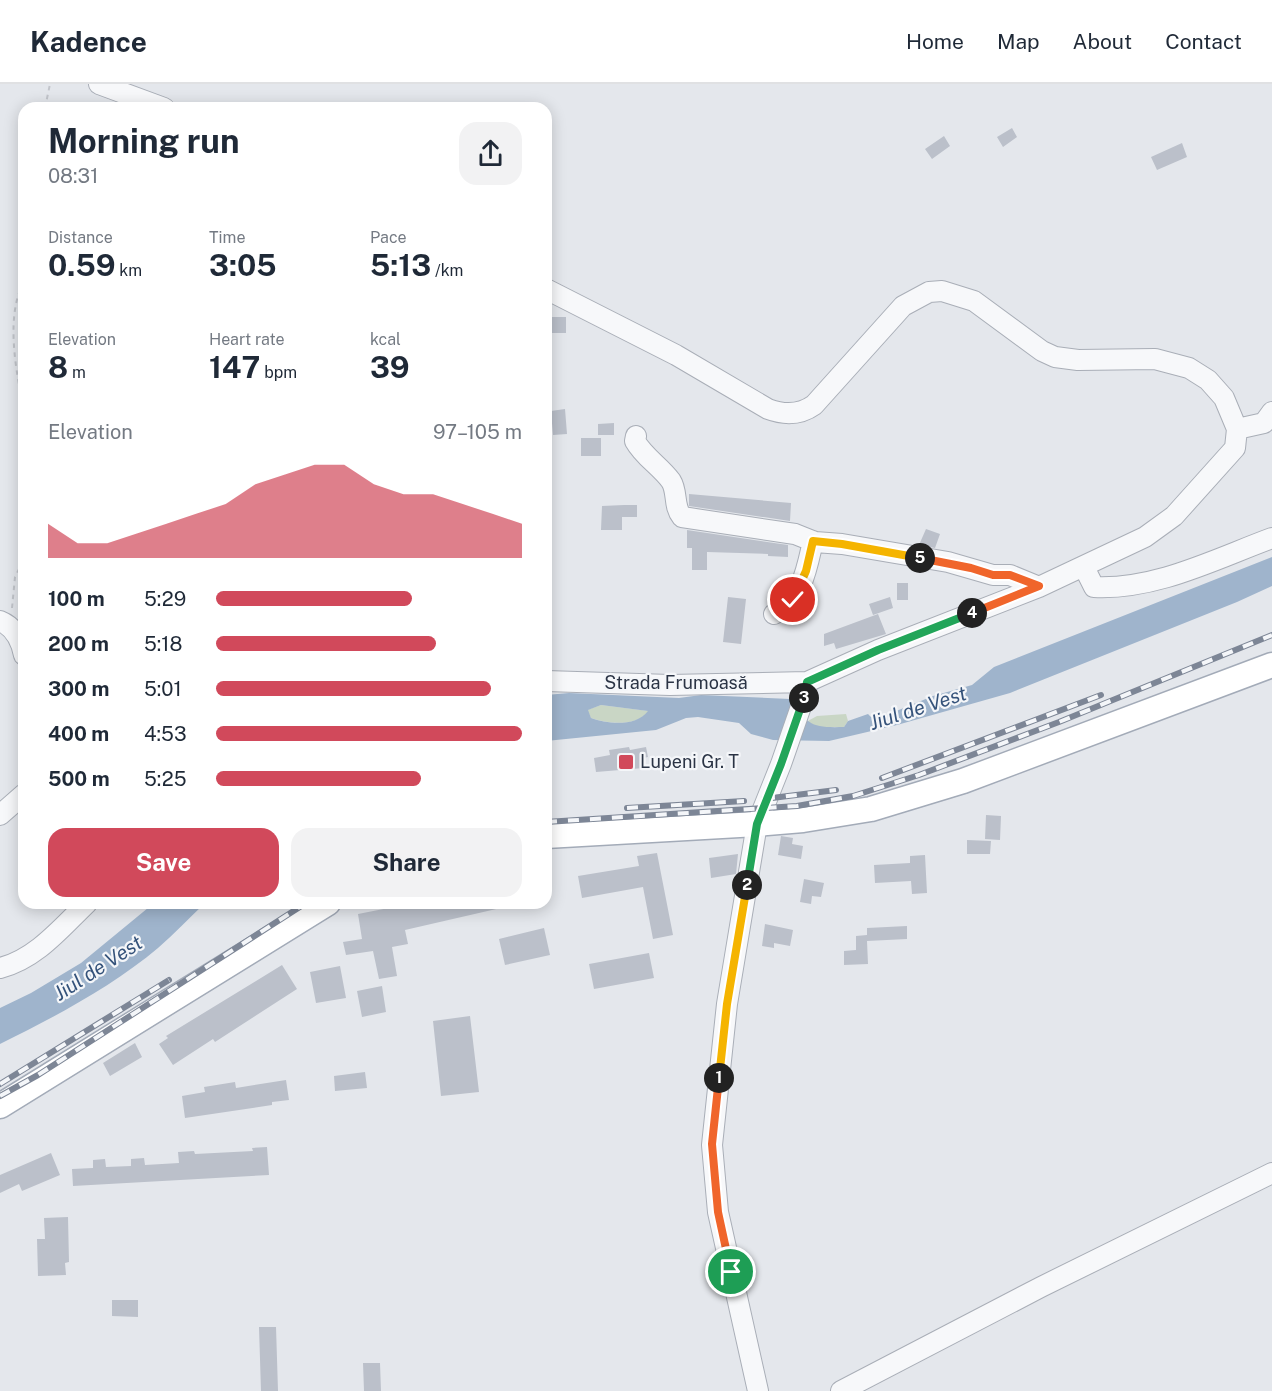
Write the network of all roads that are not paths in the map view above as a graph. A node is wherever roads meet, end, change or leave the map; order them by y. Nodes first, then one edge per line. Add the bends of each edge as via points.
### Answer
1 (99, 84) edge
2 (148, 102) edge
3 (552, 292) edge
4 (1272, 412) edge
5 (1237, 429) junction
6 (636, 436) dead end
7 (1272, 537) edge
8 (813, 541) junction
9 (1084, 567) junction
10 (1039, 586) junction
11 (774, 614) dead end
12 (7, 625) edge
13 (18, 640) edge
14 (1272, 665) edge
15 (552, 681) edge
16 (806, 687) junction
17 (18, 799) edge
18 (0, 815) edge
19 (757, 824) junction
20 (552, 836) edge
21 (81, 909) edge
22 (318, 909) edge
23 (0, 968) edge
24 (0, 1106) edge
25 (1272, 1173) edge
26 (758, 1391) edge
27 (841, 1391) edge

1 - 2 street
3 - 5 street via 780,413 806,411 814,405 903,306 929,292 942,291 974,301 1055,357 1155,359 1189,368 1208,380 1224,398
4 - 5 street via 1264,423
5 - 9 street via 1235,448 1174,516 1145,537
6 - 8 street via 641,451 672,482 681,517 795,534
7 - 9 street via 1149,584 1094,587
8 - 10 street via 948,562 993,575 1010,575
8 - 11 street via 800,590
9 - 10 street
10 - 16 street via 878,650
12 - 13 street
14 - 19 main road via 911,798 838,815
15 - 16 street, Strada Frumoasă
16 - 19 street
17 - 18 street
19 - 20 main road
19 - 26 street via 727,1004 712,1144 718,1212
21 - 23 street via 32,954
22 - 24 main road
25 - 27 street

